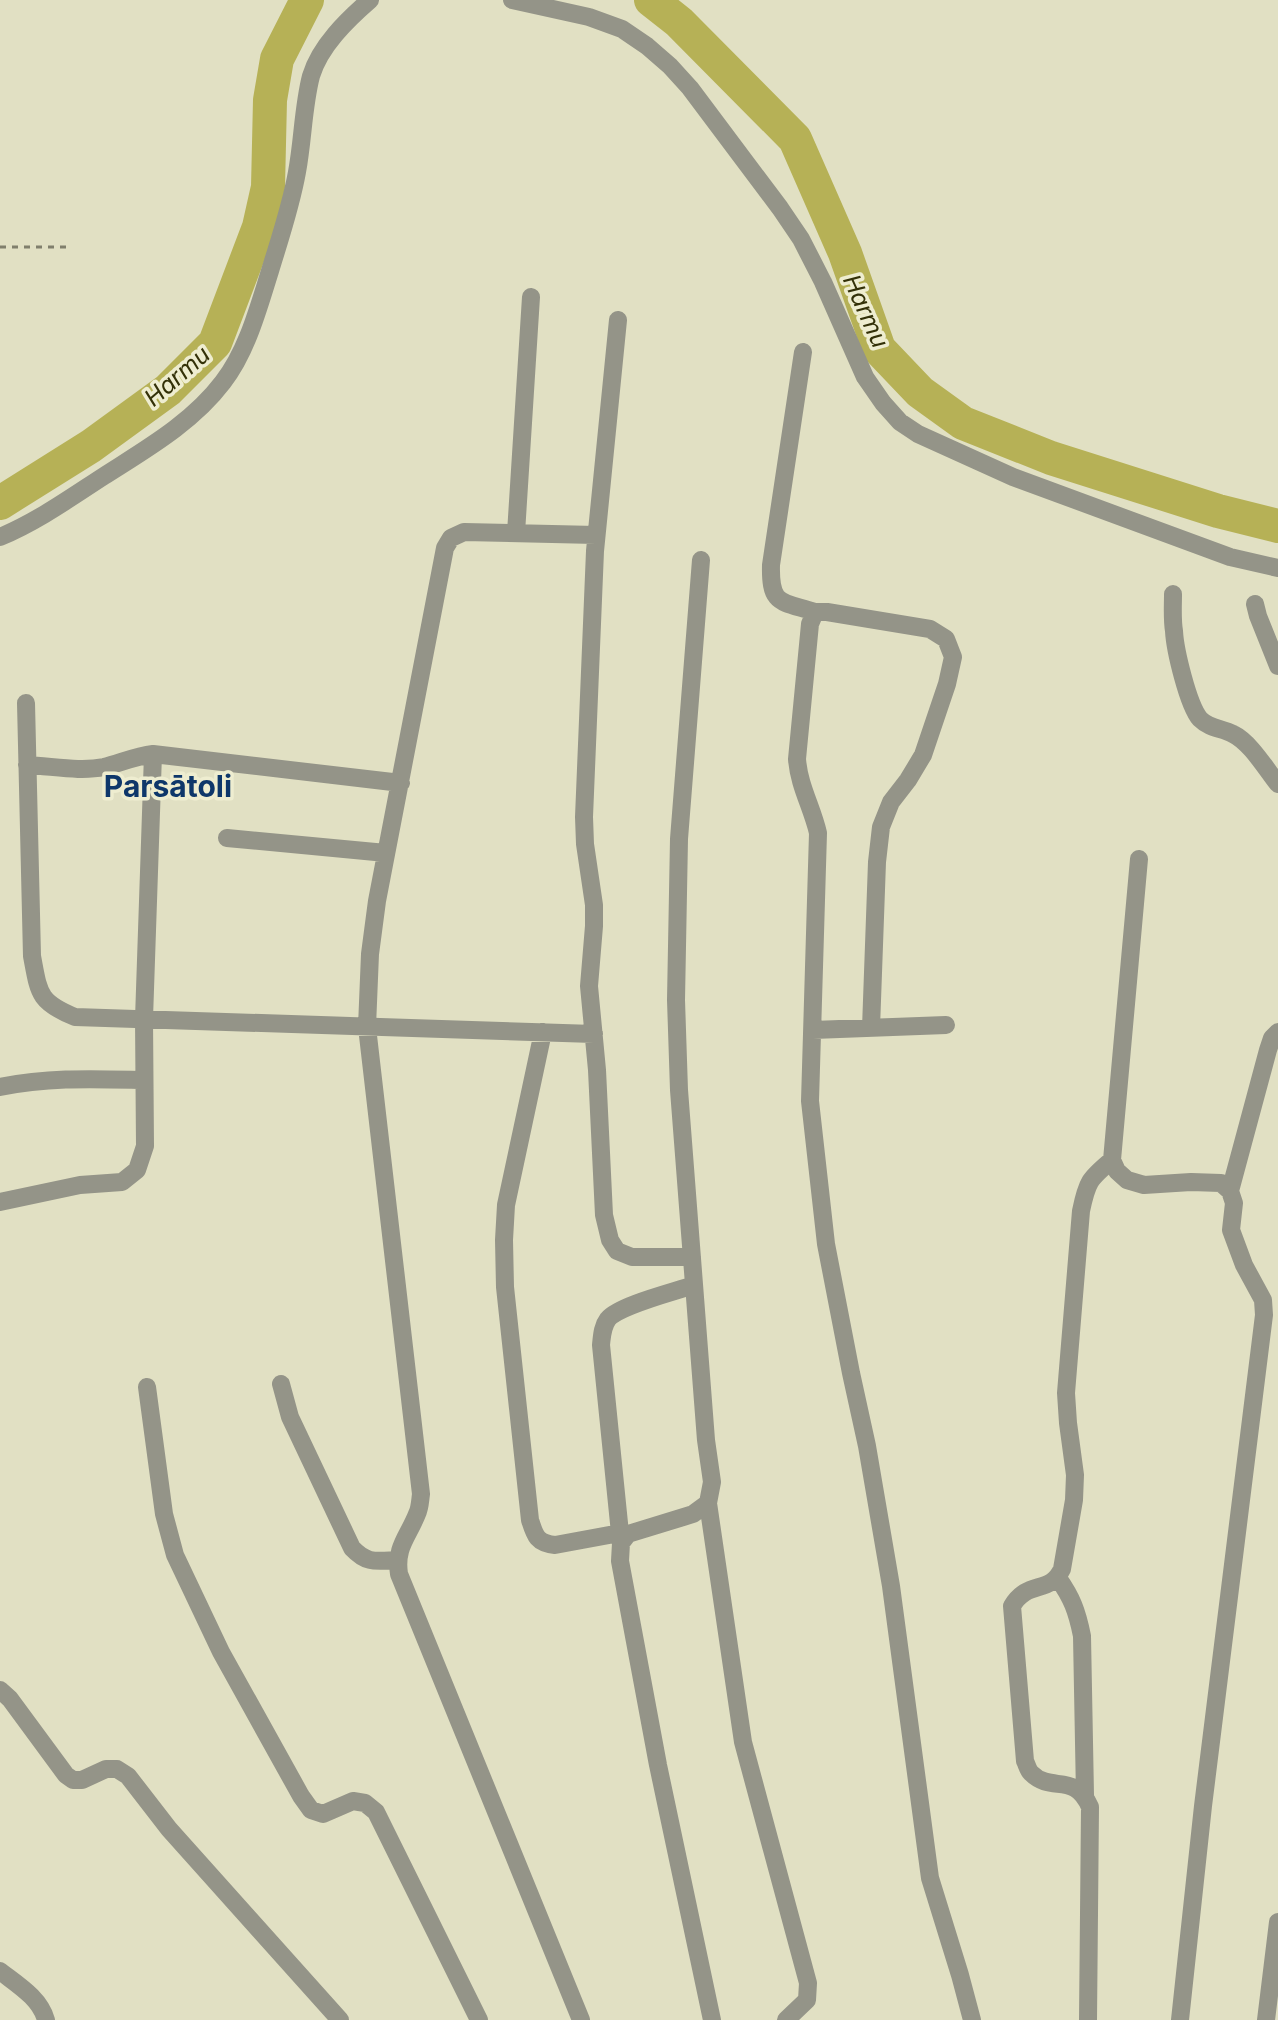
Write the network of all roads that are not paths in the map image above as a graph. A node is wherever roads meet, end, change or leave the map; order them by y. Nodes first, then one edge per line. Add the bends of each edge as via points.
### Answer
1 (370, 0) edge
2 (512, 0) edge
3 (531, 297) dead end
4 (618, 320) dead end
5 (803, 352) dead end
6 (516, 533) junction
7 (596, 535) junction
8 (0, 537) edge
9 (701, 560) dead end
10 (1278, 568) edge
11 (1173, 594) dead end
12 (1255, 604) dead end
13 (815, 612) junction
14 (1278, 666) edge
15 (26, 703) dead end
16 (153, 754) junction
17 (27, 765) junction
18 (401, 783) junction
19 (1278, 784) edge
20 (227, 838) dead end
21 (386, 853) junction
22 (1139, 859) dead end
23 (144, 1019) junction
24 (946, 1025) dead end
25 (367, 1027) junction
26 (871, 1028) junction
27 (813, 1030) junction
28 (543, 1032) junction
29 (1278, 1032) edge
30 (594, 1034) junction
31 (144, 1080) junction
32 (0, 1087) edge
33 (1112, 1160) junction
34 (1230, 1191) junction
35 (0, 1202) edge
36 (692, 1257) junction
37 (694, 1285) junction
38 (281, 1384) dead end
39 (147, 1387) dead end
40 (708, 1503) junction
41 (620, 1538) junction
42 (397, 1560) junction
43 (1058, 1578) junction
44 (0, 1690) edge
45 (1085, 1795) junction
46 (1278, 1922) edge
47 (0, 1971) edge
48 (46, 2020) edge
49 (340, 2020) edge
50 (479, 2020) edge
51 (581, 2020) edge
52 (712, 2020) edge
53 (786, 2020) edge
54 (972, 2020) edge
55 (1088, 2020) edge
56 (1180, 2020) edge
57 (1266, 2020) edge

1 - 8 street via 325,47 312,74 288,213 258,309 224,381 169,434 31,524
2 - 10 street via 622,29 670,66 801,239 865,377 900,422 1013,477 1230,557
3 - 6 street
4 - 7 street
5 - 13 street via 770,584 781,601
6 - 7 street
6 - 18 street via 464,532 445,548
7 - 30 street via 584,817 594,905 589,986
9 - 36 street via 679,839 676,1000
11 - 19 street via 1174,632 1192,707 1207,725 1245,743
12 - 14 street
13 - 26 street via 930,629 946,639 953,657 923,755 881,827
13 - 27 street via 797,759 818,833
15 - 17 street
16 - 17 street via 102,767
16 - 18 street
16 - 23 street
17 - 23 street via 32,956 39,994 75,1017
18 - 21 street
20 - 21 street
21 - 25 street via 373,929
22 - 33 street
23 - 25 street
23 - 31 street
24 - 26 street
25 - 28 street
25 - 42 street via 421,1494
26 - 27 street
27 - 54 street via 810,1101 826,1244 891,1586 930,1878
28 - 30 street
28 - 41 street via 506,1205 504,1240 530,1520 544,1544
29 - 34 street via 1268,1050
30 - 36 street via 604,1215 610,1240 617,1251 632,1257
31 - 32 street via 68,1078
31 - 35 street via 145,1146 137,1170 122,1182
33 - 34 street via 1127,1180 1144,1185 1221,1183
33 - 43 street via 1092,1177 1081,1211 1066,1393 1074,1500
34 - 56 street via 1231,1230 1263,1300 1264,1315
36 - 37 street
37 - 40 street via 712,1482
37 - 41 street via 619,1310 602,1331
38 - 42 street via 290,1417 352,1548 373,1562
39 - 50 street via 164,1514 175,1555 221,1652 311,1810 323,1814 353,1801 376,1812
40 - 41 street via 693,1514
40 - 53 street via 743,1742 808,1983 807,2000
41 - 52 street via 658,1765
42 - 51 street via 409,1602
43 - 45 street via 1072,1599 1082,1636
43 - 45 street via 1027,1590 1012,1606 1025,1761 1047,1782 1073,1786
44 - 49 street via 73,1780 106,1769 128,1776
45 - 55 street via 1090,1807
46 - 57 street
47 - 48 street via 34,1998

